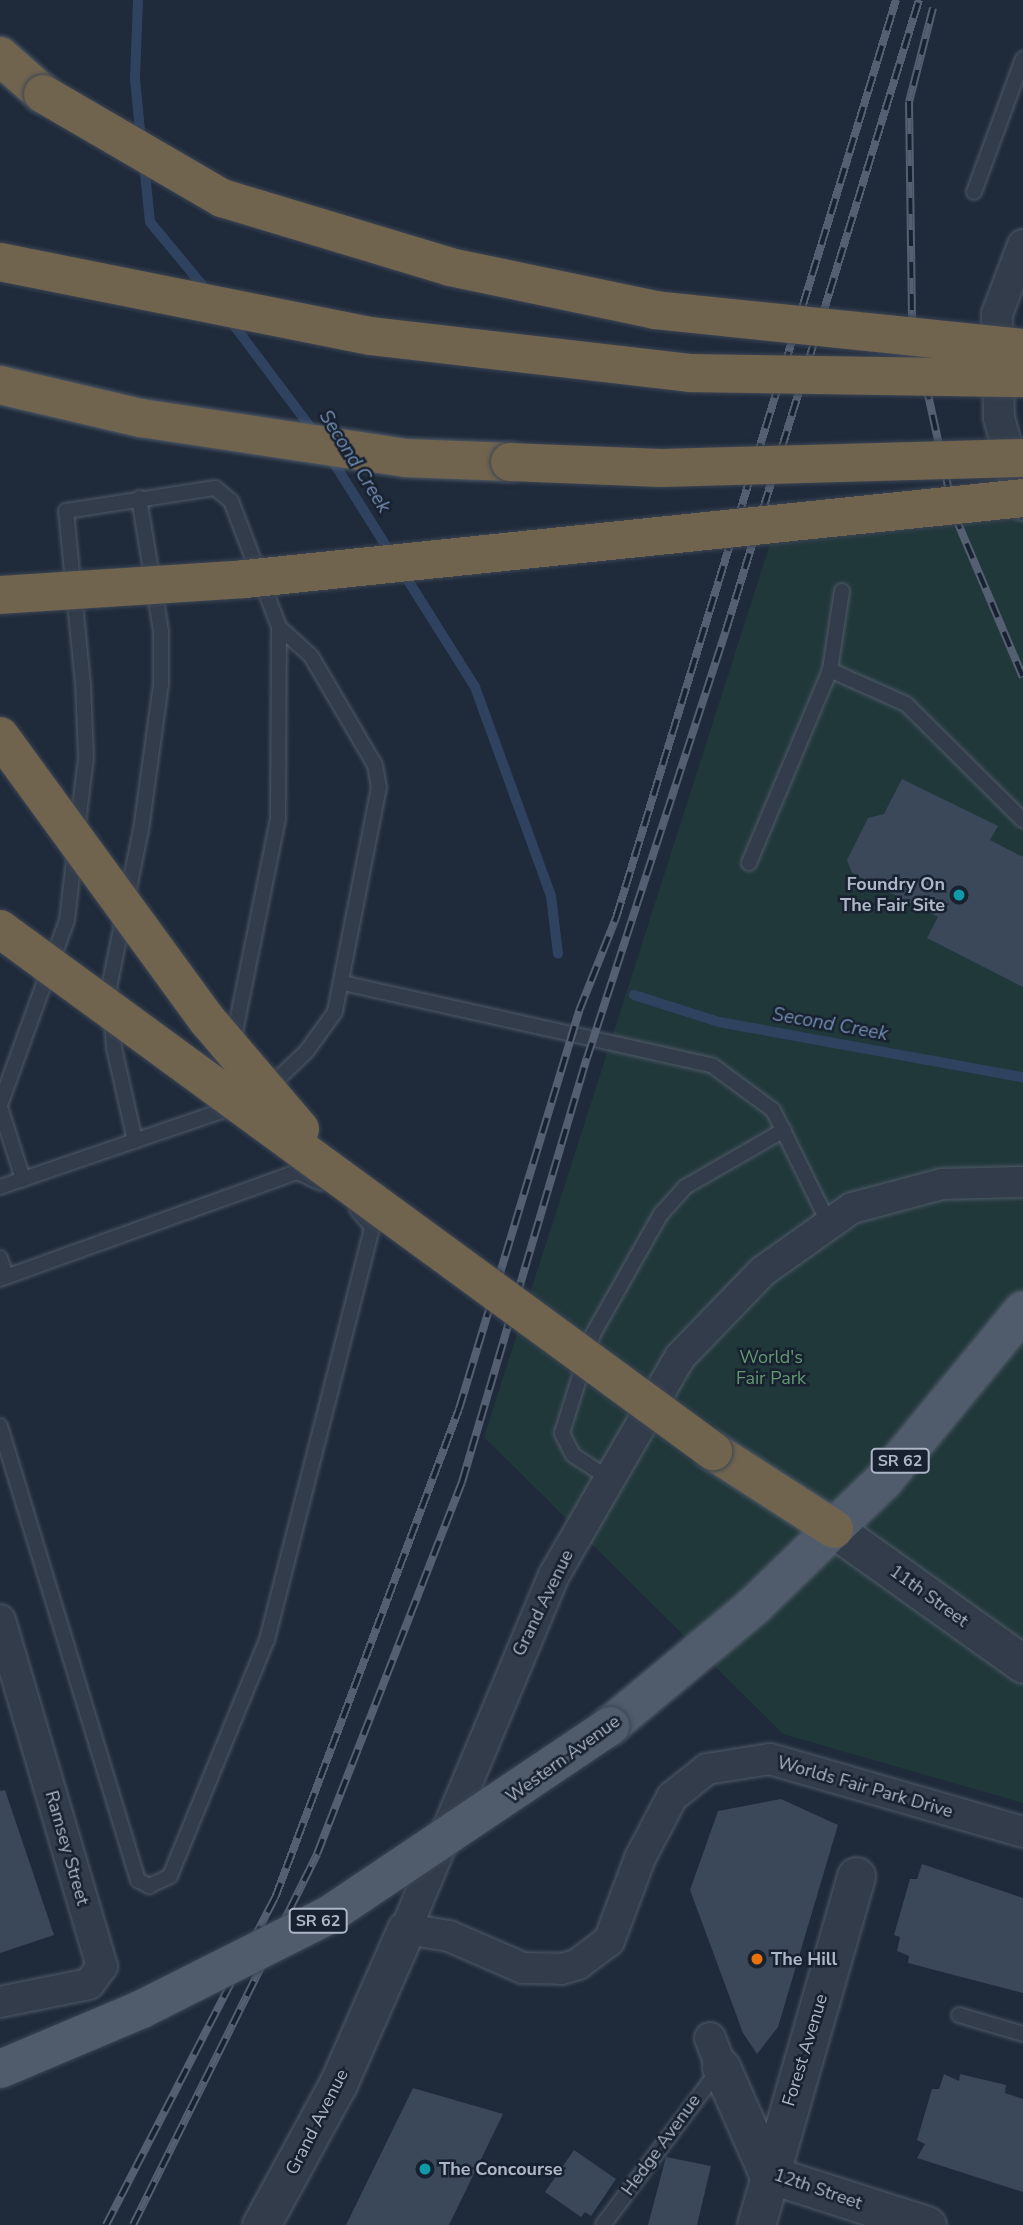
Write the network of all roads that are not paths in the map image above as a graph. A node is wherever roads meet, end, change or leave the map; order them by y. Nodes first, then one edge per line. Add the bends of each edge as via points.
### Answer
1 (0, 56) edge
2 (1023, 59) edge
3 (974, 192) dead end
4 (1023, 244) edge
5 (0, 261) edge
6 (1023, 348) edge
7 (1023, 378) edge
8 (0, 385) edge
9 (1023, 458) edge
10 (139, 498) junction
11 (1023, 498) edge
12 (1023, 505) edge
13 (842, 591) dead end
14 (0, 594) edge
15 (279, 626) junction
16 (830, 670) junction
17 (0, 736) edge
18 (1023, 820) edge
19 (748, 863) dead end
20 (0, 929) edge
21 (343, 983) junction
22 (0, 1106) edge
23 (229, 1109) junction
24 (784, 1130) junction
25 (135, 1141) junction
26 (23, 1179) junction
27 (1023, 1182) edge
28 (0, 1187) edge
29 (830, 1224) junction
30 (417, 1234) junction
31 (0, 1258) edge
32 (3, 1278) edge
33 (1023, 1311) edge
34 (0, 1426) edge
35 (610, 1479) junction
36 (834, 1529) junction
37 (0, 1620) edge
38 (1023, 1664) edge
39 (1018, 1826) edge
40 (856, 1876) dead end
41 (406, 1929) junction
42 (0, 2002) edge
43 (959, 2015) dead end
44 (1023, 2034) edge
45 (715, 2052) joint
46 (0, 2069) edge
47 (768, 2174) junction
48 (261, 2225) edge
49 (603, 2225) edge
50 (756, 2225) edge
51 (927, 2225) edge

1 - 6 highway, bridge via 43,94 222,198 450,267 655,310
2 - 3 lane
4 - 12 street via 997,314 999,418
5 - 7 highway, bridge via 371,336 620,365 690,373
8 - 9 highway, bridge via 141,418 406,458 660,468
10 - 15 lane via 215,488 231,501
10 - 22 lane via 66,511 86,758 67,920
10 - 25 lane via 161,631 161,684 144,816 109,988 114,1048
11 - 14 highway, bridge via 246,579
13 - 16 lane
15 - 21 lane via 311,656 375,765 379,787
15 - 23 lane via 278,819 226,1071
16 - 18 lane via 906,704
16 - 19 lane
17 - 30 highway, bridge via 208,1021 298,1127
20 - 30 highway, bridge
21 - 23 lane via 334,1012 306,1052 257,1097
21 - 24 lane via 713,1066 748,1087
22 - 26 lane
23 - 25 lane
24 - 29 lane
24 - 35 lane via 685,1187 661,1214 593,1335 562,1433 573,1455
25 - 26 lane
26 - 28 lane
27 - 29 street, Grand Avenue via 942,1184 852,1208
29 - 35 street, Grand Avenue via 763,1271 680,1357
30 - 36 highway, bridge via 713,1451
31 - 32 lane
32 - 34 lane via 297,1172 329,1186 372,1227 267,1640 170,1876 149,1886 138,1880
33 - 36 main road, Western Avenue / SR 62 via 884,1480
35 - 41 street, Grand Avenue via 554,1575
36 - 38 street, 11th Street
36 - 46 main road, Western Avenue / SR 62, bridge via 755,1605 610,1726 329,1915 142,2009
37 - 42 street, Ramsey Street via 102,1966 89,1984
39 - 41 street, Worlds Fair Park Drive via 770,1759 707,1769 672,1797 640,1858 621,1920 594,1955 562,1969 523,1968 449,1936
40 - 47 street, Forest Avenue
41 - 48 street, Grand Avenue via 338,2084
43 - 44 lane
45 - 47 street, 12th Street
45 - 49 lane, Hedge Avenue
47 - 50 street, Forest Avenue
47 - 51 street, 12th Street

